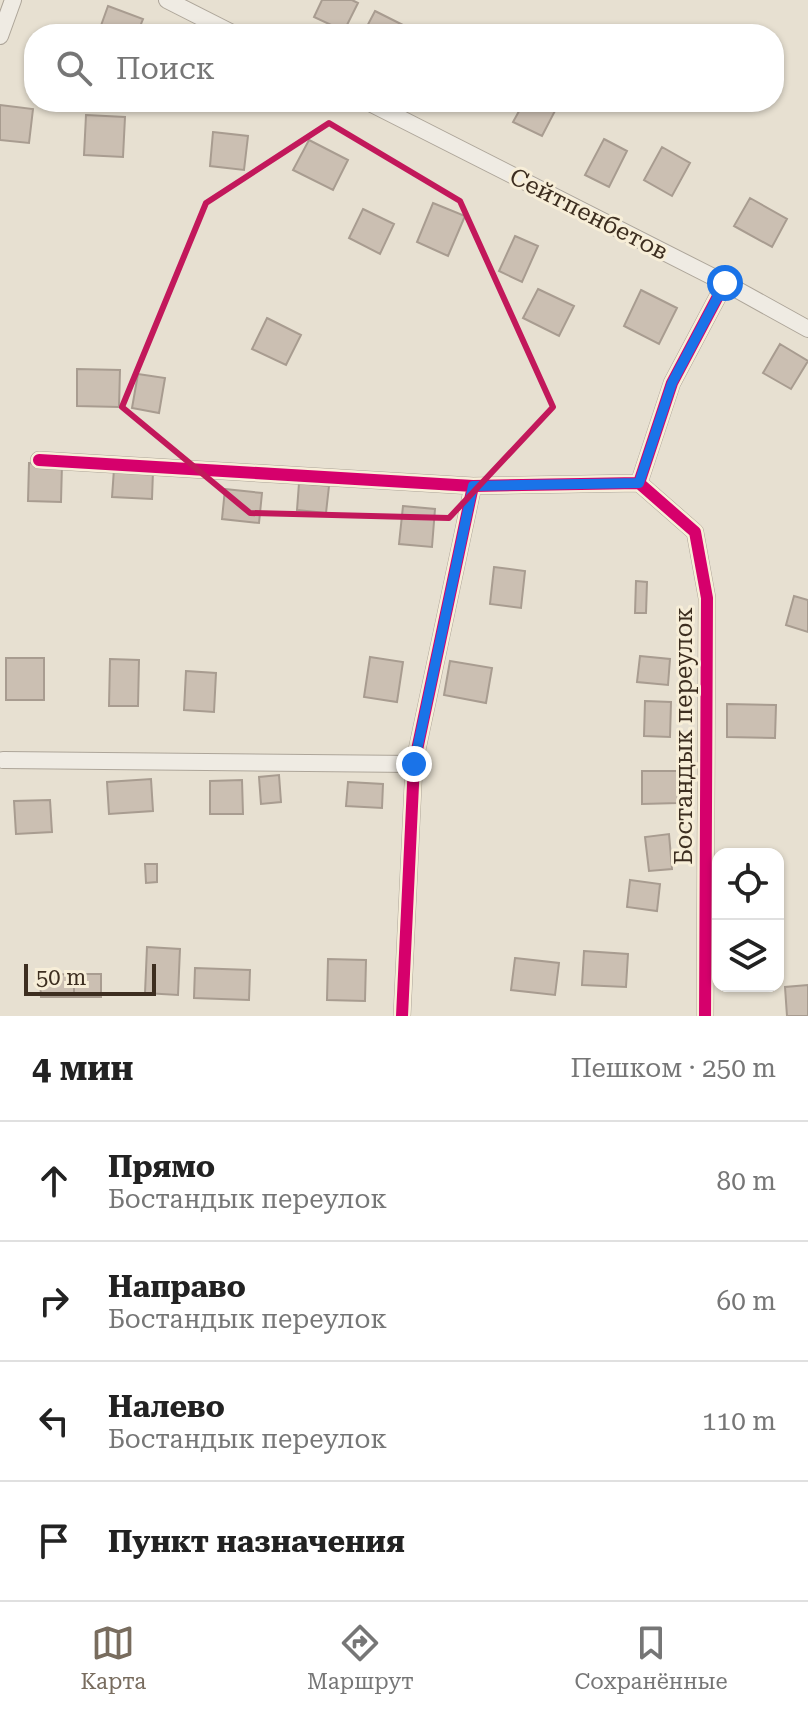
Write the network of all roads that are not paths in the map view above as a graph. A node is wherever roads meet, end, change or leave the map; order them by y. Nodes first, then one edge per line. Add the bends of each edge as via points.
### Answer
1 (13, 0) edge
2 (167, 0) edge
3 (214, 24) edge
4 (0, 36) edge
5 (388, 112) edge
6 (725, 283) junction
7 (808, 329) edge
8 (39, 460) dead end
9 (639, 483) junction
10 (473, 486) junction
11 (3, 760) dead end
12 (414, 764) junction
13 (402, 1016) edge
14 (705, 1016) edge

1 - 4 street
2 - 3 street
5 - 6 street, Сейтпенбетов
6 - 7 street, Сейтпенбетов
6 - 9 street via 672,383
8 - 10 street
9 - 10 street
9 - 14 street, Бостандык переулок via 695,532 707,598
10 - 12 street
11 - 12 street
12 - 13 street

